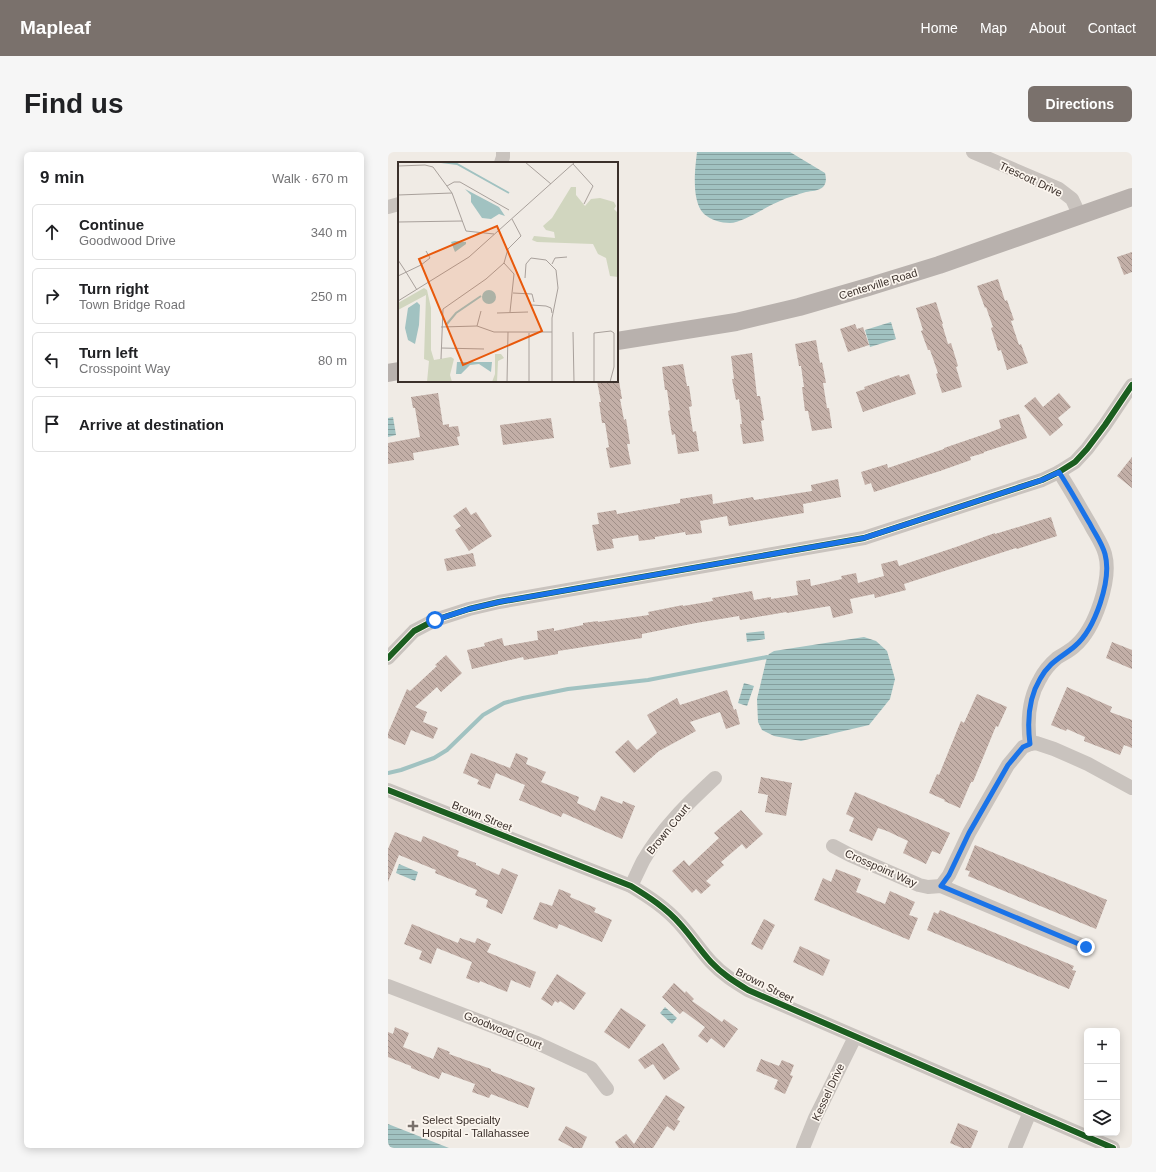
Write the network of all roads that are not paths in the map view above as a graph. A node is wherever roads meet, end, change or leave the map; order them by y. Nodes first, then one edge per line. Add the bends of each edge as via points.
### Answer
1 (502, 152) edge
2 (973, 152) edge
3 (501, 162) edge
4 (1132, 197) edge
5 (398, 204) edge
6 (388, 207) edge
7 (1080, 216) junction
8 (618, 340) edge
9 (398, 371) edge
10 (388, 373) edge
11 (1132, 385) edge
12 (1059, 472) junction
13 (388, 658) edge
14 (1030, 744) junction
15 (714, 778) dead end
16 (1132, 788) edge
17 (388, 790) edge
18 (833, 846) dead end
19 (631, 886) junction
20 (941, 886) junction
21 (1086, 947) dead end
22 (388, 986) edge
23 (855, 1037) junction
24 (607, 1089) dead end
25 (1030, 1112) junction
26 (803, 1148) edge
27 (1015, 1148) edge
28 (1113, 1148) edge

1 - 3 street
2 - 7 street, Trescott Drive via 1060,189 1072,200
4 - 7 main road, Centerville Road
5 - 6 street
7 - 8 main road, Centerville Road via 868,288 799,307 736,322
9 - 10 main road
11 - 12 street via 1087,449
12 - 13 street via 1042,480 864,538 469,609 435,620 414,631
12 - 14 street via 1101,544 1107,568 1104,591 1097,613 1085,636 1049,665 1031,697 1028,712
14 - 16 street via 1036,743 1054,749
14 - 20 street via 1023,747 1008,765
15 - 19 street, Brown Court via 684,807 651,848
17 - 19 street, Brown Street
18 - 20 street, Crosspoint Way via 850,856 919,885
19 - 23 street, Brown Street via 664,908 726,976 759,996
20 - 21 street, Crosspoint Way
22 - 24 street, Goodwood Court via 537,1043 591,1068
23 - 25 street, Brown Street
23 - 26 street, Kessel Drive
25 - 27 street
25 - 28 street, Brown Street

